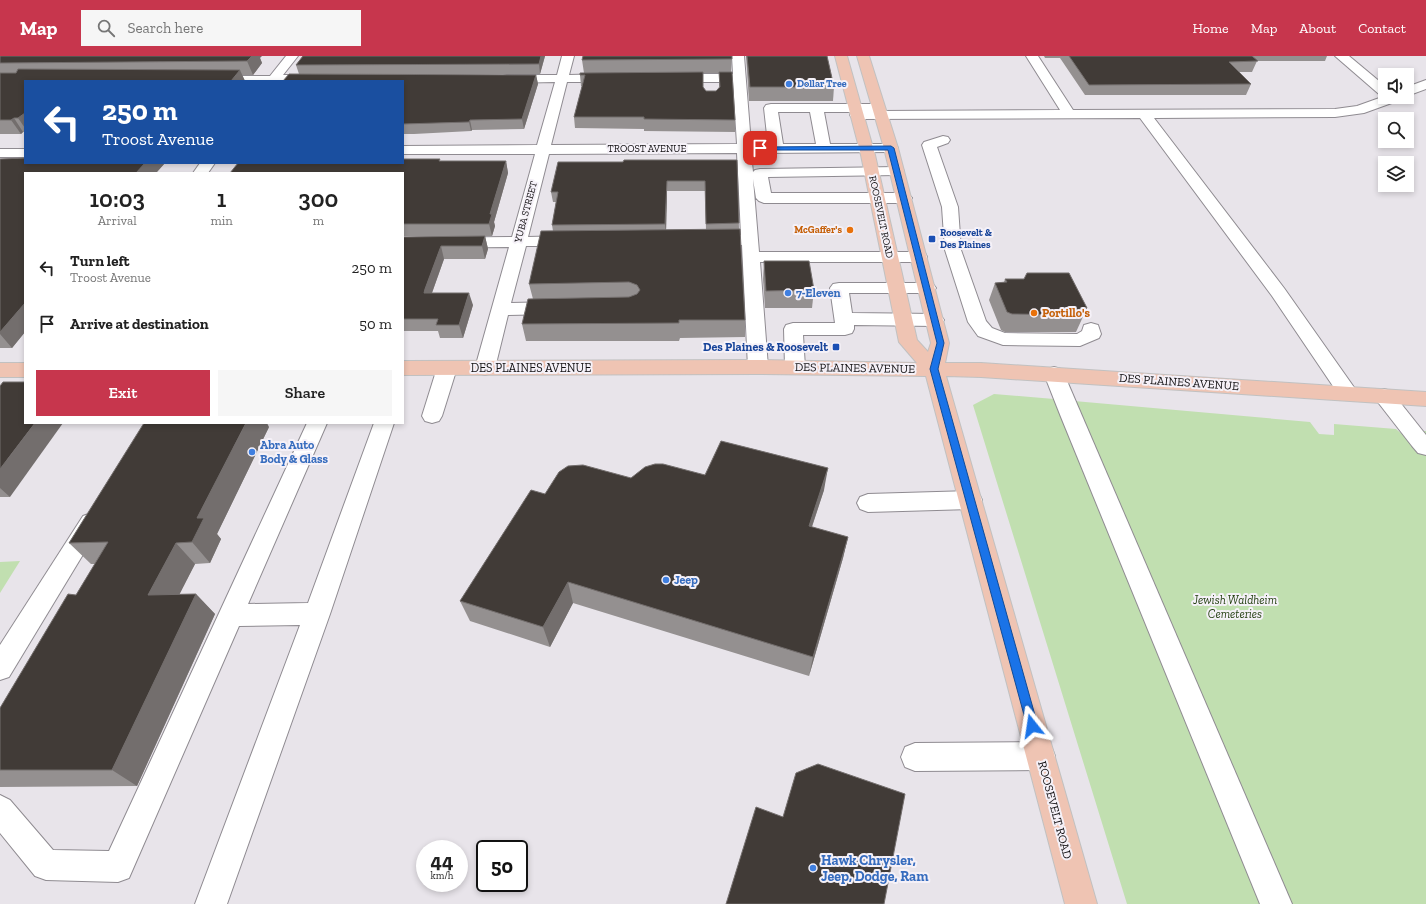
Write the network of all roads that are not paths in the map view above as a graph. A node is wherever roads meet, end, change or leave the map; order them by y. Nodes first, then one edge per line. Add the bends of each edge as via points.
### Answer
1 (292, 56) edge
2 (568, 56) edge
3 (738, 56) edge
4 (842, 56) edge
5 (863, 56) edge
6 (1032, 56) edge
7 (1341, 56) edge
8 (562, 78) junction
9 (620, 78) edge
10 (665, 78) edge
11 (711, 78) junction
12 (739, 78) junction
13 (324, 79) edge
14 (496, 79) edge
15 (206, 80) edge
16 (273, 80) edge
17 (1426, 84) edge
18 (1378, 86) edge
19 (1414, 89) edge
20 (711, 92) edge
21 (1378, 102) edge
22 (816, 108) junction
23 (856, 112) junction
24 (880, 112) junction
25 (1069, 114) junction
26 (1144, 114) junction
27 (943, 140) dead end
28 (744, 148) junction
29 (776, 148) junction
30 (866, 148) junction
31 (891, 148) junction
32 (543, 149) junction
33 (824, 149) junction
34 (404, 150) edge
35 (0, 153) edge
36 (24, 153) edge
37 (207, 164) edge
38 (201, 172) edge
39 (871, 172) junction
40 (897, 172) junction
41 (877, 198) junction
42 (904, 198) junction
43 (695, 240) edge
44 (750, 240) junction
45 (586, 241) edge
46 (404, 242) edge
47 (518, 242) junction
48 (890, 257) junction
49 (919, 257) junction
50 (750, 258) junction
51 (897, 288) junction
52 (927, 288) junction
53 (570, 308) edge
54 (500, 309) junction
55 (844, 319) junction
56 (903, 320) junction
57 (935, 320) junction
58 (1091, 329) dead end
59 (758, 367) junction
60 (795, 367) junction
61 (404, 368) edge
62 (446, 368) junction
63 (485, 368) junction
64 (934, 369) junction
65 (0, 370) edge
66 (24, 370) edge
67 (1054, 374) junction
68 (1348, 393) junction
69 (1384, 396) junction
70 (1426, 399) edge
71 (432, 416) dead end
72 (317, 424) edge
73 (384, 424) edge
74 (1426, 447) edge
75 (971, 500) junction
76 (103, 502) edge
77 (868, 503) dead end
78 (317, 614) junction
79 (231, 615) junction
80 (0, 668) edge
81 (1041, 756) junction
82 (915, 757) dead end
83 (0, 810) edge
84 (211, 904) edge
85 (1081, 904) edge
86 (1276, 904) edge

1 - 16 street
2 - 8 street, YUBA STREET
3 - 12 street
4 - 23 main road, ROOSEVELT ROAD
5 - 24 main road, ROOSEVELT ROAD
6 - 25 street
7 - 18 street
8 - 9 street
8 - 14 street
8 - 32 street, YUBA STREET
10 - 11 street
11 - 12 street
11 - 20 street
12 - 28 street
13 - 16 street
15 - 16 street
17 - 19 street
21 - 26 street via 1359,110 1335,113
22 - 23 street
22 - 29 street via 771,108
22 - 33 street
23 - 24 street
23 - 30 main road, ROOSEVELT ROAD
24 - 25 street
24 - 31 main road, ROOSEVELT ROAD
25 - 26 street
26 - 68 street via 1278,292
27 - 58 street via 929,145 950,207 953,250 980,328 990,335 1003,339 1057,340 1080,340 1092,334
28 - 29 street, TROOST AVENUE
28 - 32 street, TROOST AVENUE
28 - 44 street
29 - 33 street, TROOST AVENUE
30 - 31 street, TROOST AVENUE
30 - 33 street, TROOST AVENUE
30 - 39 main road, ROOSEVELT ROAD
31 - 40 main road, ROOSEVELT ROAD
32 - 34 street, TROOST AVENUE
32 - 47 street, YUBA STREET
35 - 36 street
37 - 38 street
39 - 40 street
39 - 41 main road, ROOSEVELT ROAD
39 - 41 street via 760,173 764,198
40 - 42 main road, ROOSEVELT ROAD
41 - 42 street
41 - 48 main road, ROOSEVELT ROAD
42 - 49 main road, ROOSEVELT ROAD
43 - 44 street
44 - 50 street
45 - 47 street
46 - 47 street
47 - 54 street, YUBA STREET
48 - 49 street
48 - 50 street
48 - 51 main road, ROOSEVELT ROAD
49 - 52 main road, ROOSEVELT ROAD
50 - 59 street
51 - 52 street
51 - 55 street via 839,288
51 - 56 main road, ROOSEVELT ROAD
52 - 57 main road, ROOSEVELT ROAD
53 - 54 street
54 - 63 street, YUBA STREET
55 - 56 street
55 - 60 street via 845,329 793,329
56 - 57 street
56 - 64 main road, ROOSEVELT ROAD via 908,342
57 - 64 main road, ROOSEVELT ROAD via 940,343
59 - 60 main road, DES PLAINES AVENUE
59 - 63 main road, DES PLAINES AVENUE
60 - 64 main road, DES PLAINES AVENUE
61 - 62 main road, DES PLAINES AVENUE
62 - 63 main road, DES PLAINES AVENUE
62 - 71 street
64 - 67 main road, DES PLAINES AVENUE
64 - 75 main road, ROOSEVELT ROAD
65 - 66 main road
67 - 68 main road, DES PLAINES AVENUE
67 - 86 street
68 - 69 main road, DES PLAINES AVENUE
69 - 70 main road, DES PLAINES AVENUE
69 - 74 street
72 - 79 street
73 - 78 street
75 - 77 street
75 - 81 main road, ROOSEVELT ROAD
76 - 80 street
78 - 79 street
78 - 84 street
79 - 83 street via 118,867 46,865
81 - 82 street
81 - 85 main road, ROOSEVELT ROAD

